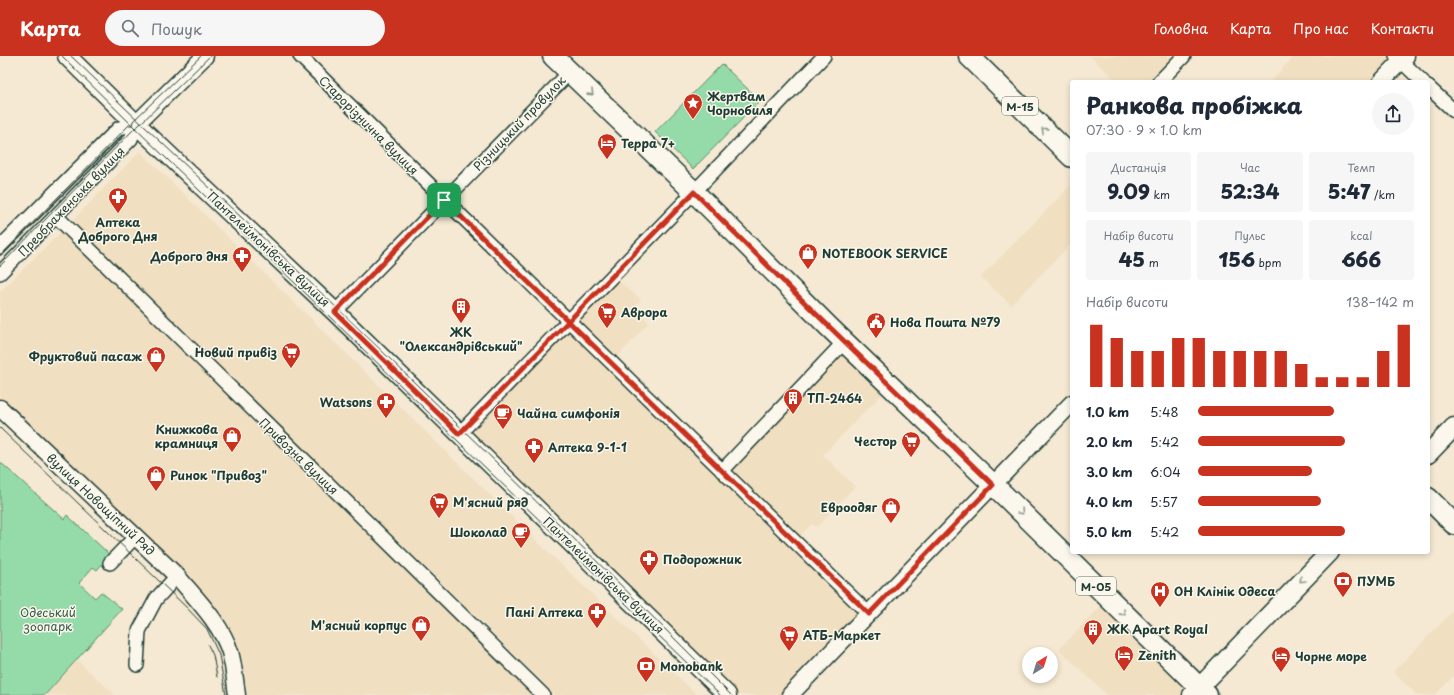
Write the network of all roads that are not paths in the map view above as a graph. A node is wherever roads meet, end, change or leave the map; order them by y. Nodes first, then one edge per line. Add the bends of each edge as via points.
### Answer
1 (67, 56) edge
2 (204, 56) edge
3 (300, 56) edge
4 (553, 56) edge
5 (824, 56) edge
6 (969, 56) edge
7 (1184, 56) edge
8 (1401, 58) edge
9 (570, 72) junction
10 (1161, 80) edge
11 (1383, 80) edge
12 (1421, 80) edge
13 (1430, 89) edge
14 (1454, 111) edge
15 (136, 124) junction
16 (1070, 155) edge
17 (694, 192) junction
18 (444, 200) junction
19 (56, 216) junction
20 (0, 248) edge
21 (0, 261) edge
22 (0, 273) edge
23 (335, 312) junction
24 (569, 321) junction
25 (845, 341) junction
26 (1070, 405) edge
27 (0, 408) edge
28 (0, 419) edge
29 (1454, 427) edge
30 (459, 434) junction
31 (1430, 452) edge
32 (722, 471) junction
33 (993, 485) junction
34 (1430, 500) edge
35 (1454, 524) edge
36 (133, 539) junction
37 (1328, 554) edge
38 (110, 563) dead end
39 (175, 579) junction
40 (869, 614) junction
41 (137, 665) dead end
42 (1200, 692) edge
43 (237, 695) edge
44 (543, 695) edge
45 (727, 695) edge
46 (790, 695) edge

1 - 15 main road, Пантелеймонівська вулиця
2 - 15 street, Преображенська вулиця
3 - 18 street, Старорізнична вулиця
4 - 9 main road, М-05
5 - 17 street
16 -> 6 main road, М-15
7 - 10 street
8 - 11 street
8 - 12 street
9 -> 17 main road, М-05
9 - 18 street, Різницький провулок
13 - 14 street
15 - 19 street, Преображенська вулиця via 131,139
15 - 20 street, Преображенська вулиця via 119,128
15 - 21 street, Преображенська вулиця
15 - 23 main road, Пантелеймонівська вулиця
17 - 24 street
17 - 25 main road, М-05
18 - 23 street, Різницький провулок
18 - 24 street, Старорізнична вулиця
19 - 22 street, Преображенська вулиця
19 - 44 street, Привозна вулиця
23 - 30 main road, Пантелеймонівська вулиця
24 - 30 street
24 - 32 street, Старорізнична вулиця
25 - 32 street
25 - 33 main road, М-05
26 - 33 street
27 - 36 street, вулиця Новощіпний Ряд
28 - 36 street, вулиця Новощіпний Ряд
29 - 31 main road
30 - 45 main road, Пантелеймонівська вулиця
32 - 40 street, Старорізнична вулиця
33 - 40 street
33 -> 42 main road, М-05
34 - 35 main road
36 - 38 street
36 - 39 street, вулиця Новощіпний Ряд
37 -> 42 main road
39 - 41 street via 156,599 139,631
39 - 43 street, вулиця Новощіпний Ряд via 199,602 222,635 230,653
40 - 46 street

